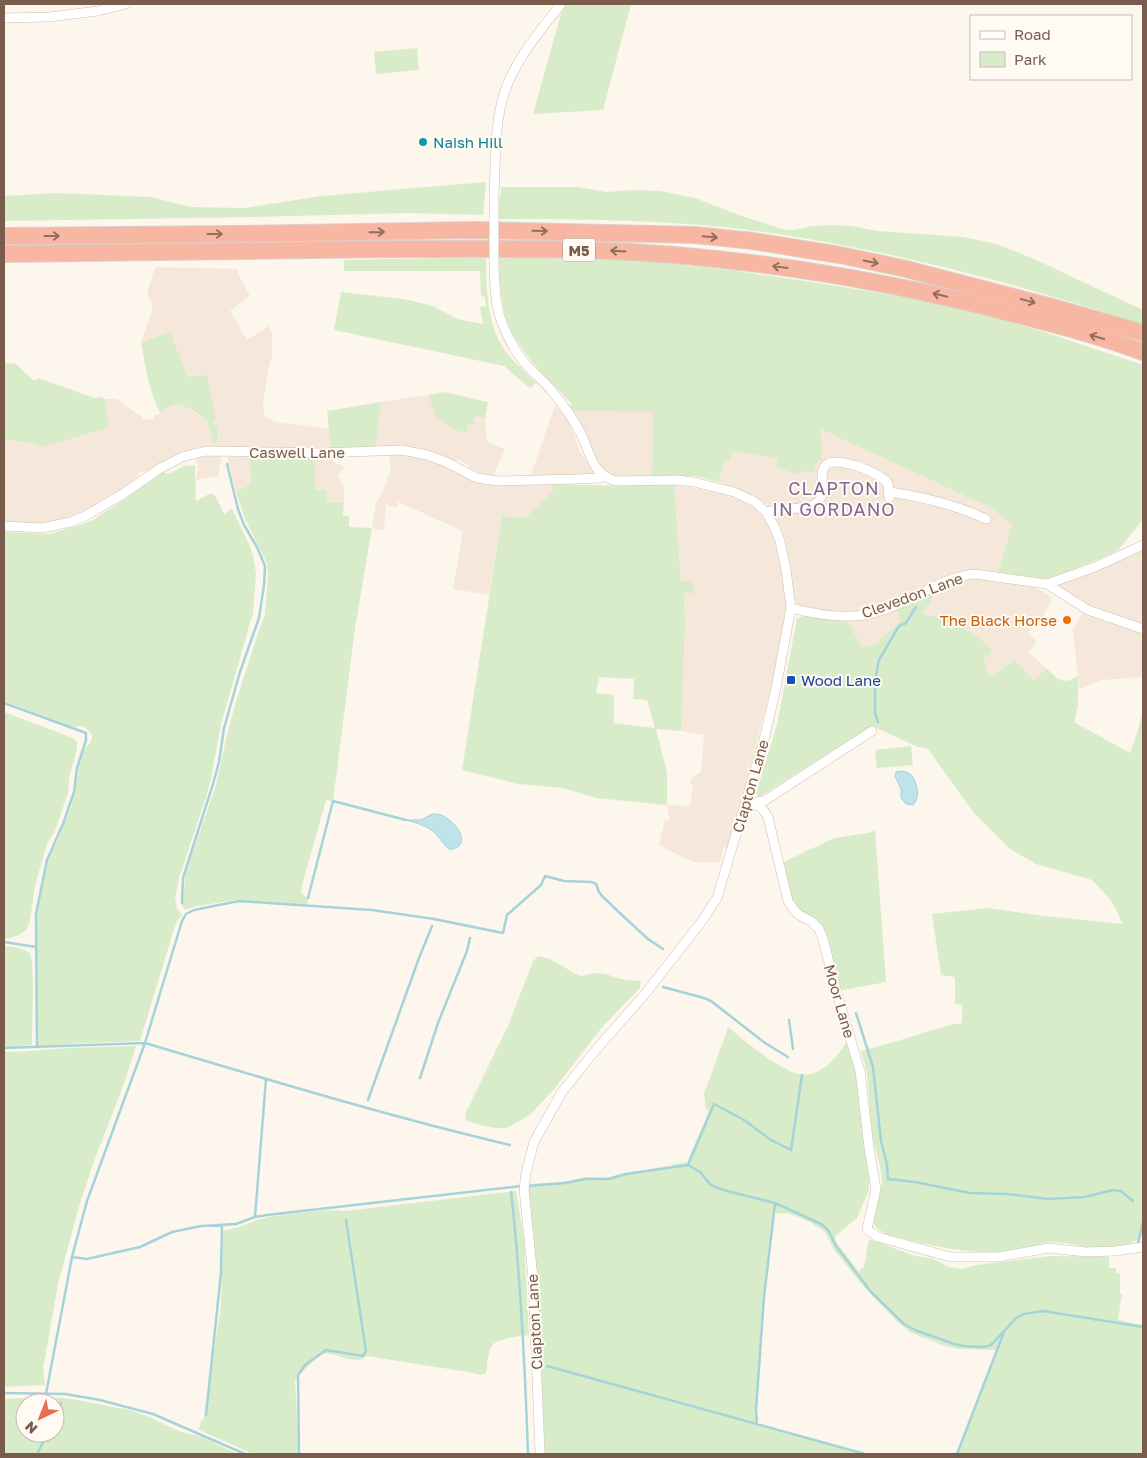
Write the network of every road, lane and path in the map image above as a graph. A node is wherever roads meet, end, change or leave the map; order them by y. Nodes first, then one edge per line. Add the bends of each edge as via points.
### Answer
1 (126, 4) edge
2 (562, 4) edge
3 (4, 18) edge
4 (4, 236) edge
5 (4, 254) edge
6 (1143, 333) edge
7 (1143, 352) edge
8 (603, 475) junction
9 (766, 512) junction
10 (986, 519) dead end
11 (4, 526) edge
12 (1143, 545) edge
13 (1047, 584) junction
14 (791, 608) junction
15 (1143, 629) edge
16 (872, 731) dead end
17 (751, 802) junction
18 (1143, 1246) edge
19 (540, 1454) edge

1 - 3 street via 50,17
2 - 8 street, bridge via 512,73 498,119 494,194 495,295 501,320 513,347 571,417 593,464
4 -> 6 highway, M5 via 473,230 695,235 753,241 902,268
7 -> 5 highway, M5 via 1031,318 898,286 686,256 529,248
8 - 9 street, Clapton Lane via 616,481 700,483 747,497
8 - 11 street, Caswell Lane via 578,479 477,478 446,462 402,450 324,453 206,451 182,457 159,469 116,498 71,522 42,528
9 - 10 street via 816,504 822,493 824,468 830,462 840,462 882,476 890,495 922,498 961,508
9 - 14 street, Clapton Lane via 784,555
12 - 13 street
13 - 14 street, Clevedon Lane via 969,575 940,584 900,604 863,615 841,616
13 - 15 street, Clevedon Lane via 1088,610
14 - 17 street, Clapton Lane
16 - 17 street via 764,801
17 - 18 street, Moor Lane via 764,810 768,817 788,902 799,915 819,929 860,1071 876,1189 867,1229 878,1237 950,1257 998,1257 1049,1248 1116,1251
17 - 19 street, Clapton Lane via 717,898 702,922 562,1092 534,1142 524,1189 533,1278

